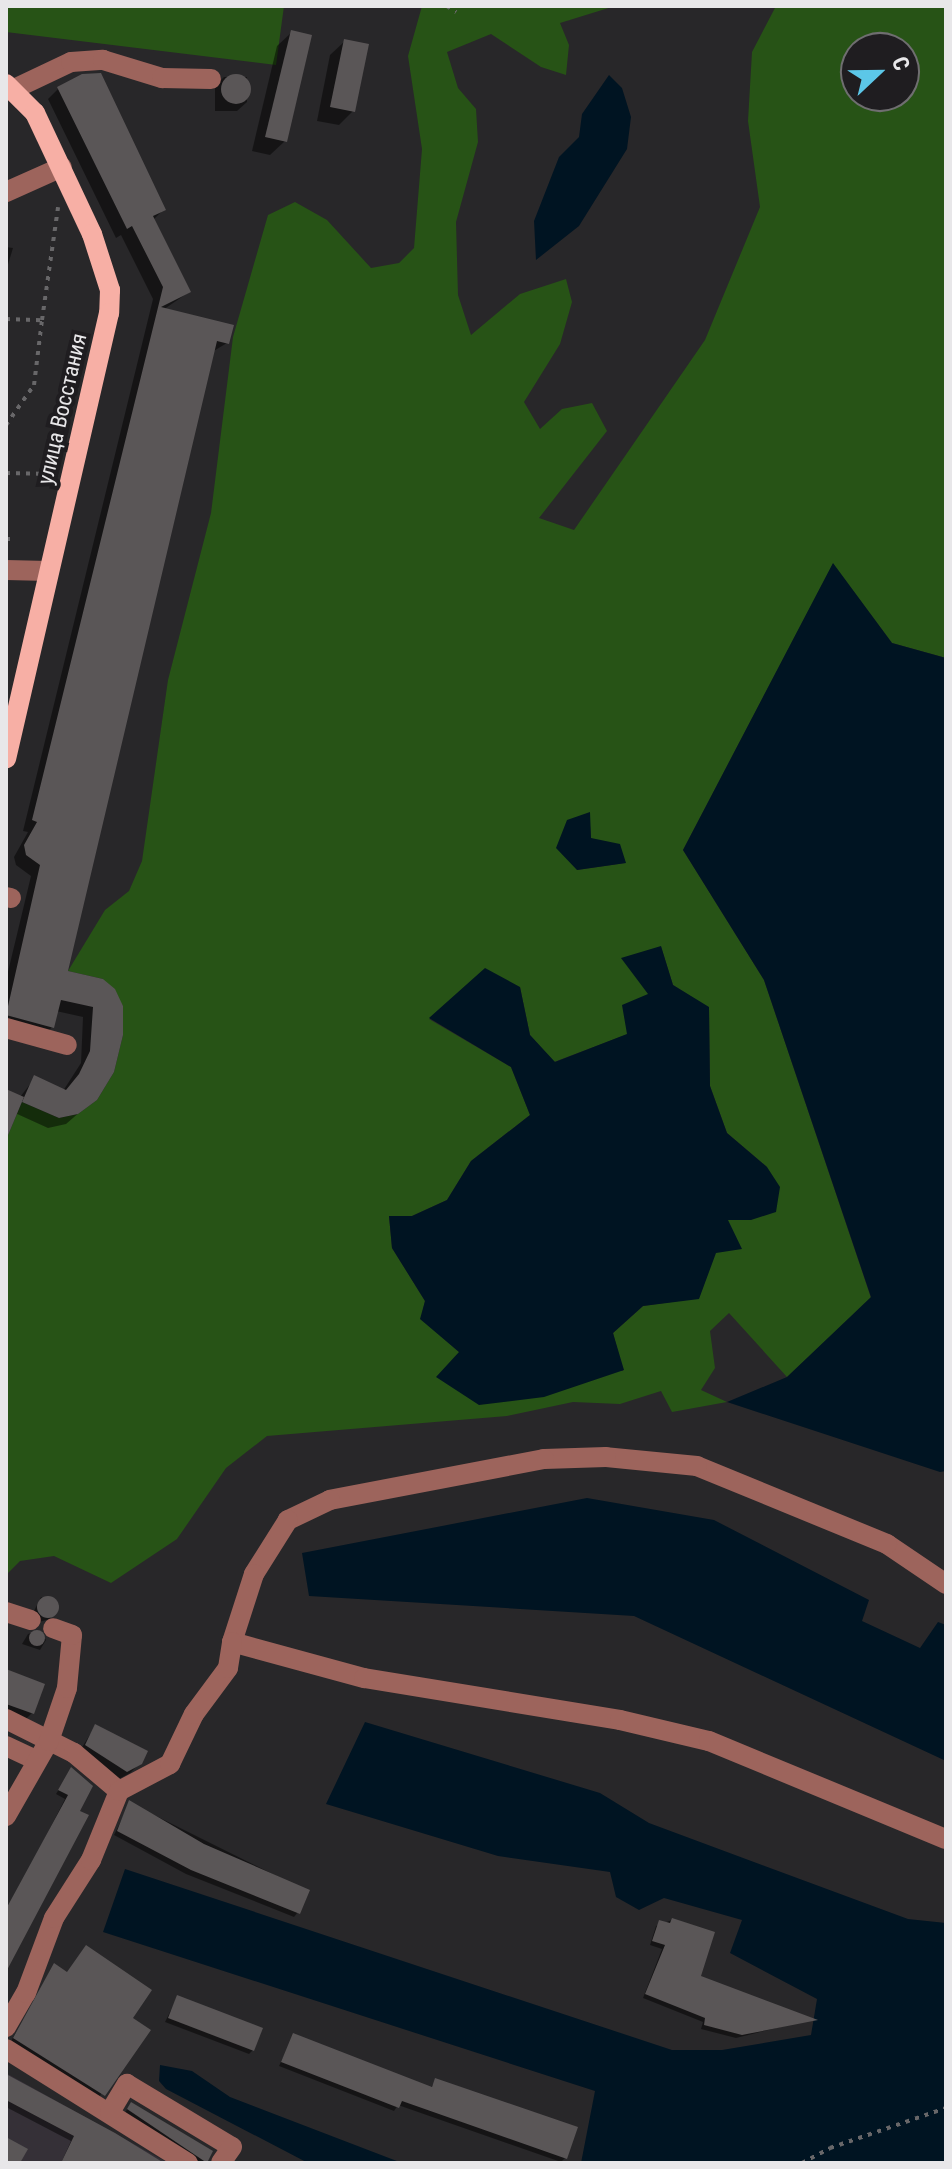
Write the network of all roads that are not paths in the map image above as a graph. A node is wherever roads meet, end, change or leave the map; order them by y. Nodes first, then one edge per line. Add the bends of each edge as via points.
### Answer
1 (211, 79) dead end
2 (10, 87) edge
3 (62, 167) junction
4 (6, 192) edge
5 (6, 570) edge
6 (48, 571) junction
7 (6, 758) edge
8 (6, 1028) edge
9 (67, 1045) dead end
10 (946, 1584) edge
11 (6, 1612) edge
12 (31, 1620) dead end
13 (53, 1628) dead end
14 (232, 1642) junction
15 (6, 1719) edge
16 (49, 1741) junction
17 (6, 1746) edge
18 (36, 1760) junction
19 (119, 1791) junction
20 (6, 1816) edge
21 (946, 1839) edge
22 (6, 2027) edge
23 (6, 2049) edge
24 (110, 2112) junction
25 (188, 2163) edge
26 (221, 2163) edge

1 - 2 street via 162,78 103,60 71,62
2 - 3 main road, улица Восстания via 35,113
3 - 4 street
3 - 6 main road, улица Восстания via 110,290
5 - 6 street
6 - 7 main road, улица Восстания
8 - 9 street
10 - 14 street via 887,1544 697,1466 606,1457 544,1459 330,1500 288,1520 254,1574
11 - 12 street
13 - 16 street via 72,1635 67,1688
14 - 19 street via 228,1668 194,1714 170,1764
14 - 21 street via 364,1678 620,1720 709,1741
15 - 16 street
16 - 18 street
16 - 19 street via 74,1753
17 - 18 street
18 - 20 street
19 - 22 street via 91,1860 54,1918 26,1993
23 - 24 street
24 - 25 street
24 - 26 street via 127,2084 232,2147

